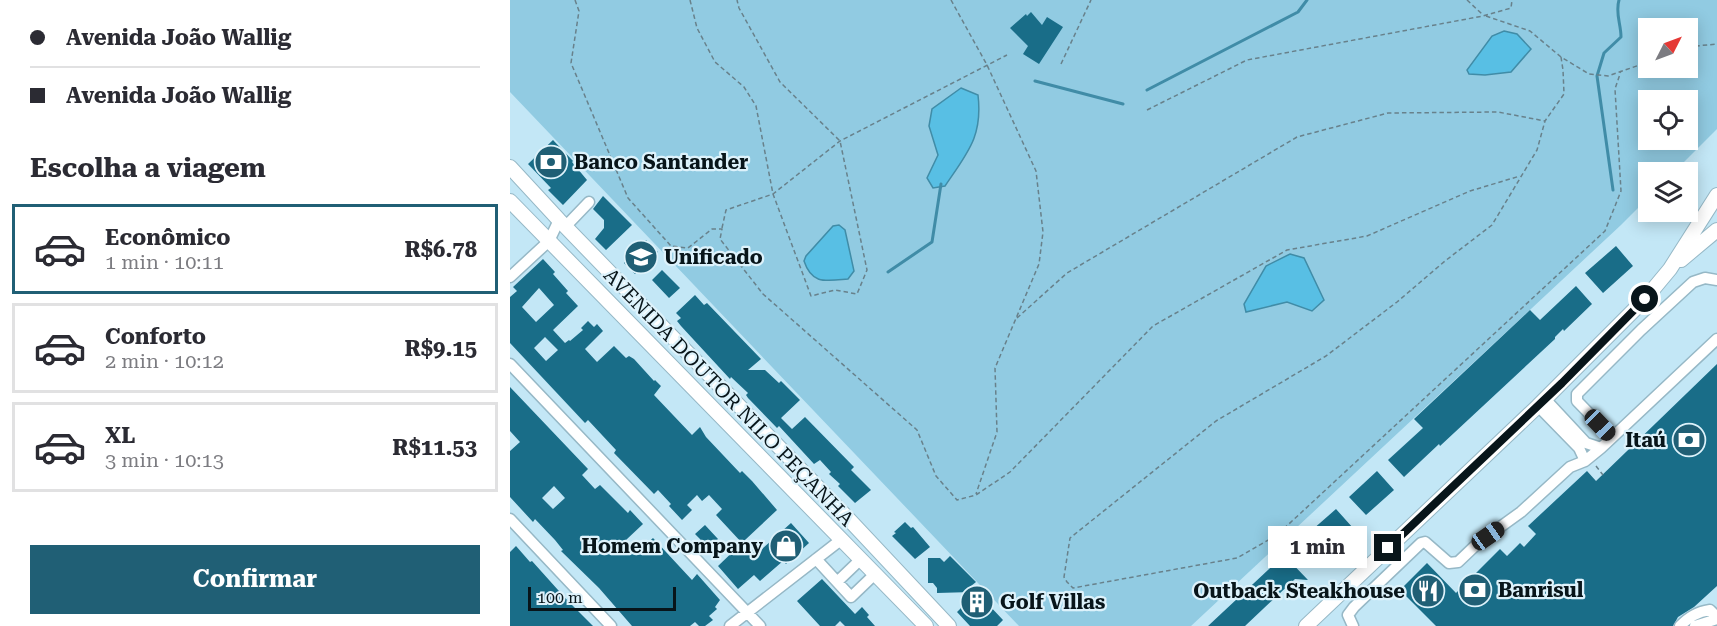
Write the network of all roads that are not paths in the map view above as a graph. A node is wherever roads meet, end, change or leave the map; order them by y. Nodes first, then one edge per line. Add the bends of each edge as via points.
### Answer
1 (510, 167) edge
2 (1717, 195) edge
3 (510, 201) edge
4 (589, 202) dead end
5 (562, 224) junction
6 (1717, 230) edge
7 (549, 241) junction
8 (1670, 269) junction
9 (510, 277) edge
10 (1717, 280) edge
11 (1717, 339) edge
12 (510, 364) edge
13 (1541, 402) junction
14 (1612, 437) junction
15 (1601, 448) junction
16 (1586, 461) junction
17 (510, 519) edge
18 (842, 539) junction
19 (873, 546) junction
20 (816, 559) junction
21 (861, 559) junction
22 (875, 574) junction
23 (837, 582) junction
24 (747, 613) junction
25 (1717, 618) edge
26 (611, 626) edge
27 (730, 626) edge
28 (760, 626) edge
29 (926, 626) edge
30 (949, 626) edge
31 (1306, 626) edge
32 (1353, 626) edge
33 (1680, 626) edge
34 (1695, 626) edge

1 - 5 main road, AVENIDA DOUTOR NILO PEÇANHA
2 - 8 main road
3 - 7 main road, AVENIDA DOUTOR NILO PEÇANHA
4 - 5 street
5 - 7 street
5 - 19 main road, AVENIDA DOUTOR NILO PEÇANHA
6 - 8 main road
7 - 9 street
7 - 18 main road, AVENIDA DOUTOR NILO PEÇANHA
8 - 13 main road
10 - 14 street via 1693,282 1577,394 1577,400
11 - 14 street
12 - 24 street
13 - 15 street via 1586,443
13 - 16 street
13 - 31 main road
14 - 15 street
15 - 16 street
16 - 32 street via 1570,467 1521,512 1454,564 1421,543 1354,607 1348,615
17 - 26 street
18 - 19 main road
18 - 20 street
18 - 21 main road, AVENIDA DOUTOR NILO PEÇANHA
19 - 30 main road, AVENIDA DOUTOR NILO PEÇANHA
20 - 23 street
20 - 24 street
21 - 22 main road, AVENIDA DOUTOR NILO PEÇANHA
21 - 23 street
22 - 23 street via 851,597
22 - 29 main road, AVENIDA DOUTOR NILO PEÇANHA
24 - 27 street
24 - 28 street
25 - 33 street via 1706,610 1690,616
25 - 34 street

